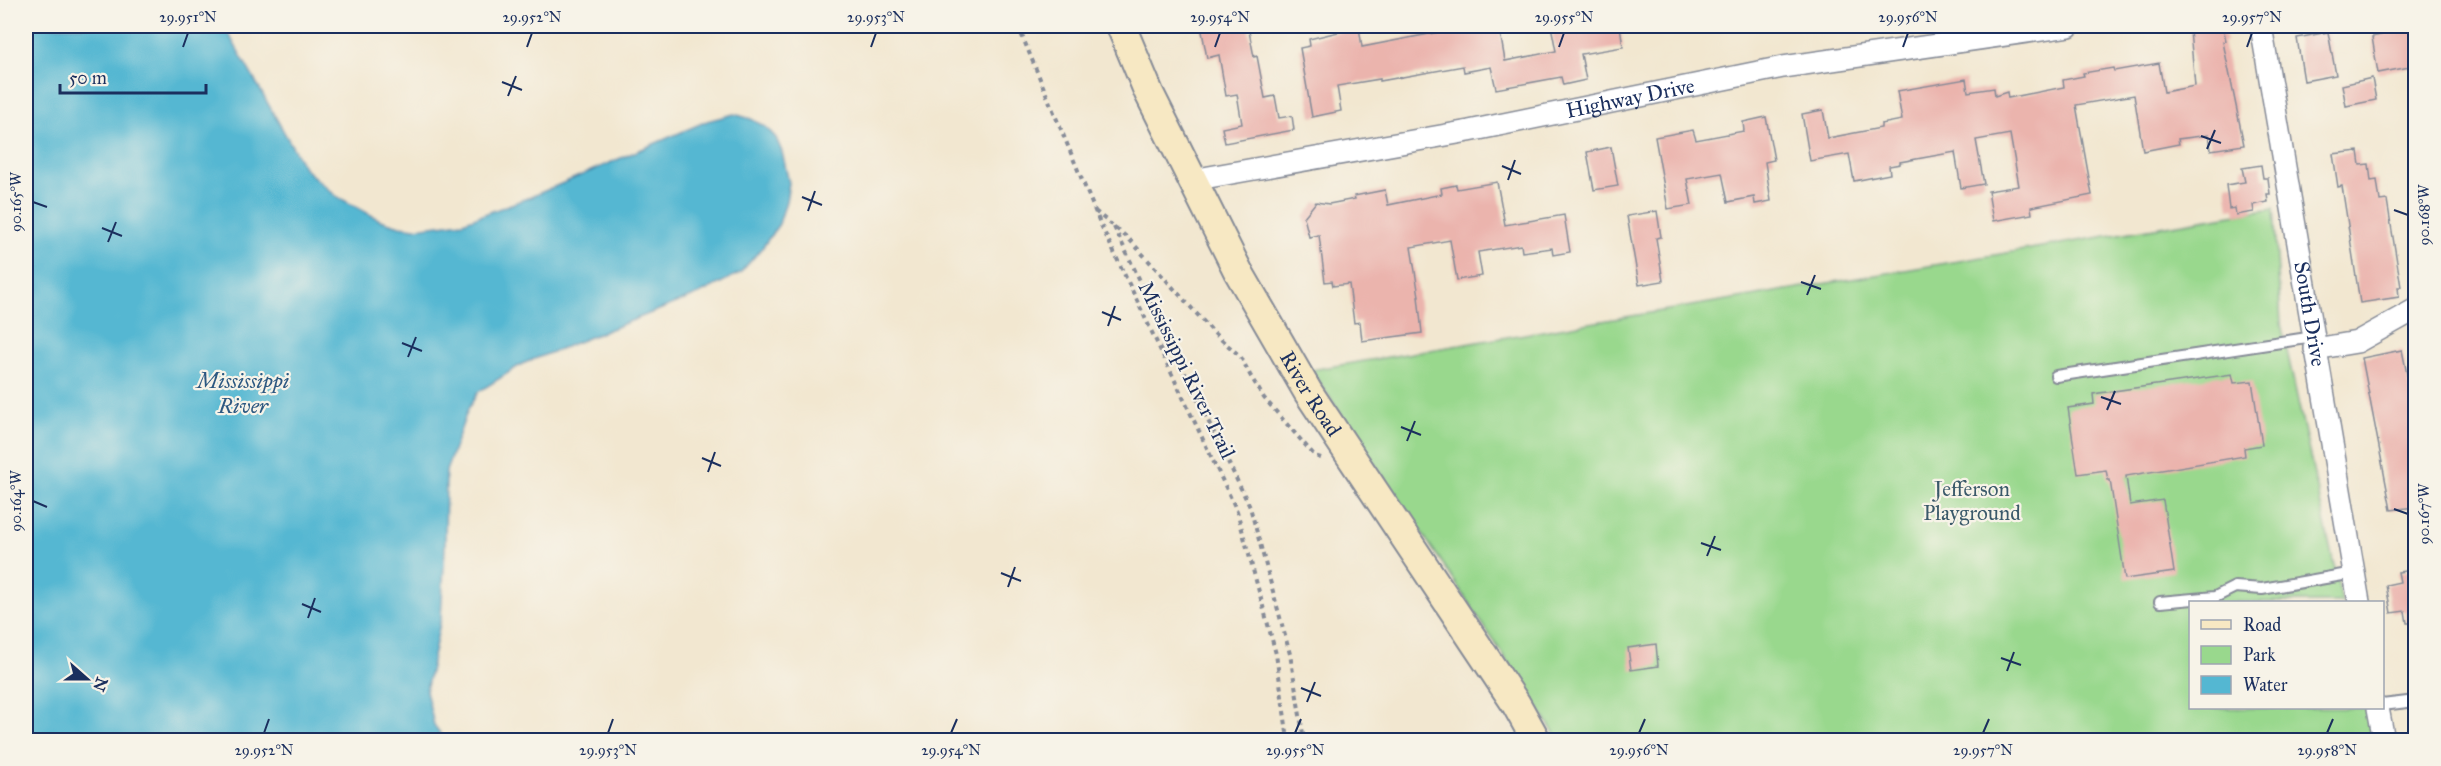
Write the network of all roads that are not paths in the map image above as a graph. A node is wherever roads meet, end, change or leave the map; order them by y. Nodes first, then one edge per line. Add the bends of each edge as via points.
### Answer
1 (1121, 26) edge
2 (2069, 26) edge
3 (2261, 26) edge
4 (1192, 180) junction
5 (2415, 309) edge
6 (2314, 343) junction
7 (2056, 376) dead end
8 (2354, 573) junction
9 (2360, 601) edge
10 (2160, 602) dead end
11 (2415, 701) edge
12 (2384, 705) edge
13 (2378, 709) edge
14 (1536, 741) edge
15 (2384, 741) edge

1 - 4 main road, River Road
2 - 4 street, Highway Drive via 1783,67 1469,131
3 - 6 street, South Drive
4 - 14 main road, River Road via 1238,271 1308,392
5 - 6 street via 2357,342
6 - 7 lane
6 - 8 street, South Drive
8 - 9 street, South Drive
8 - 10 lane via 2262,589 2235,587 2215,597
11 - 12 lane
13 - 15 street

